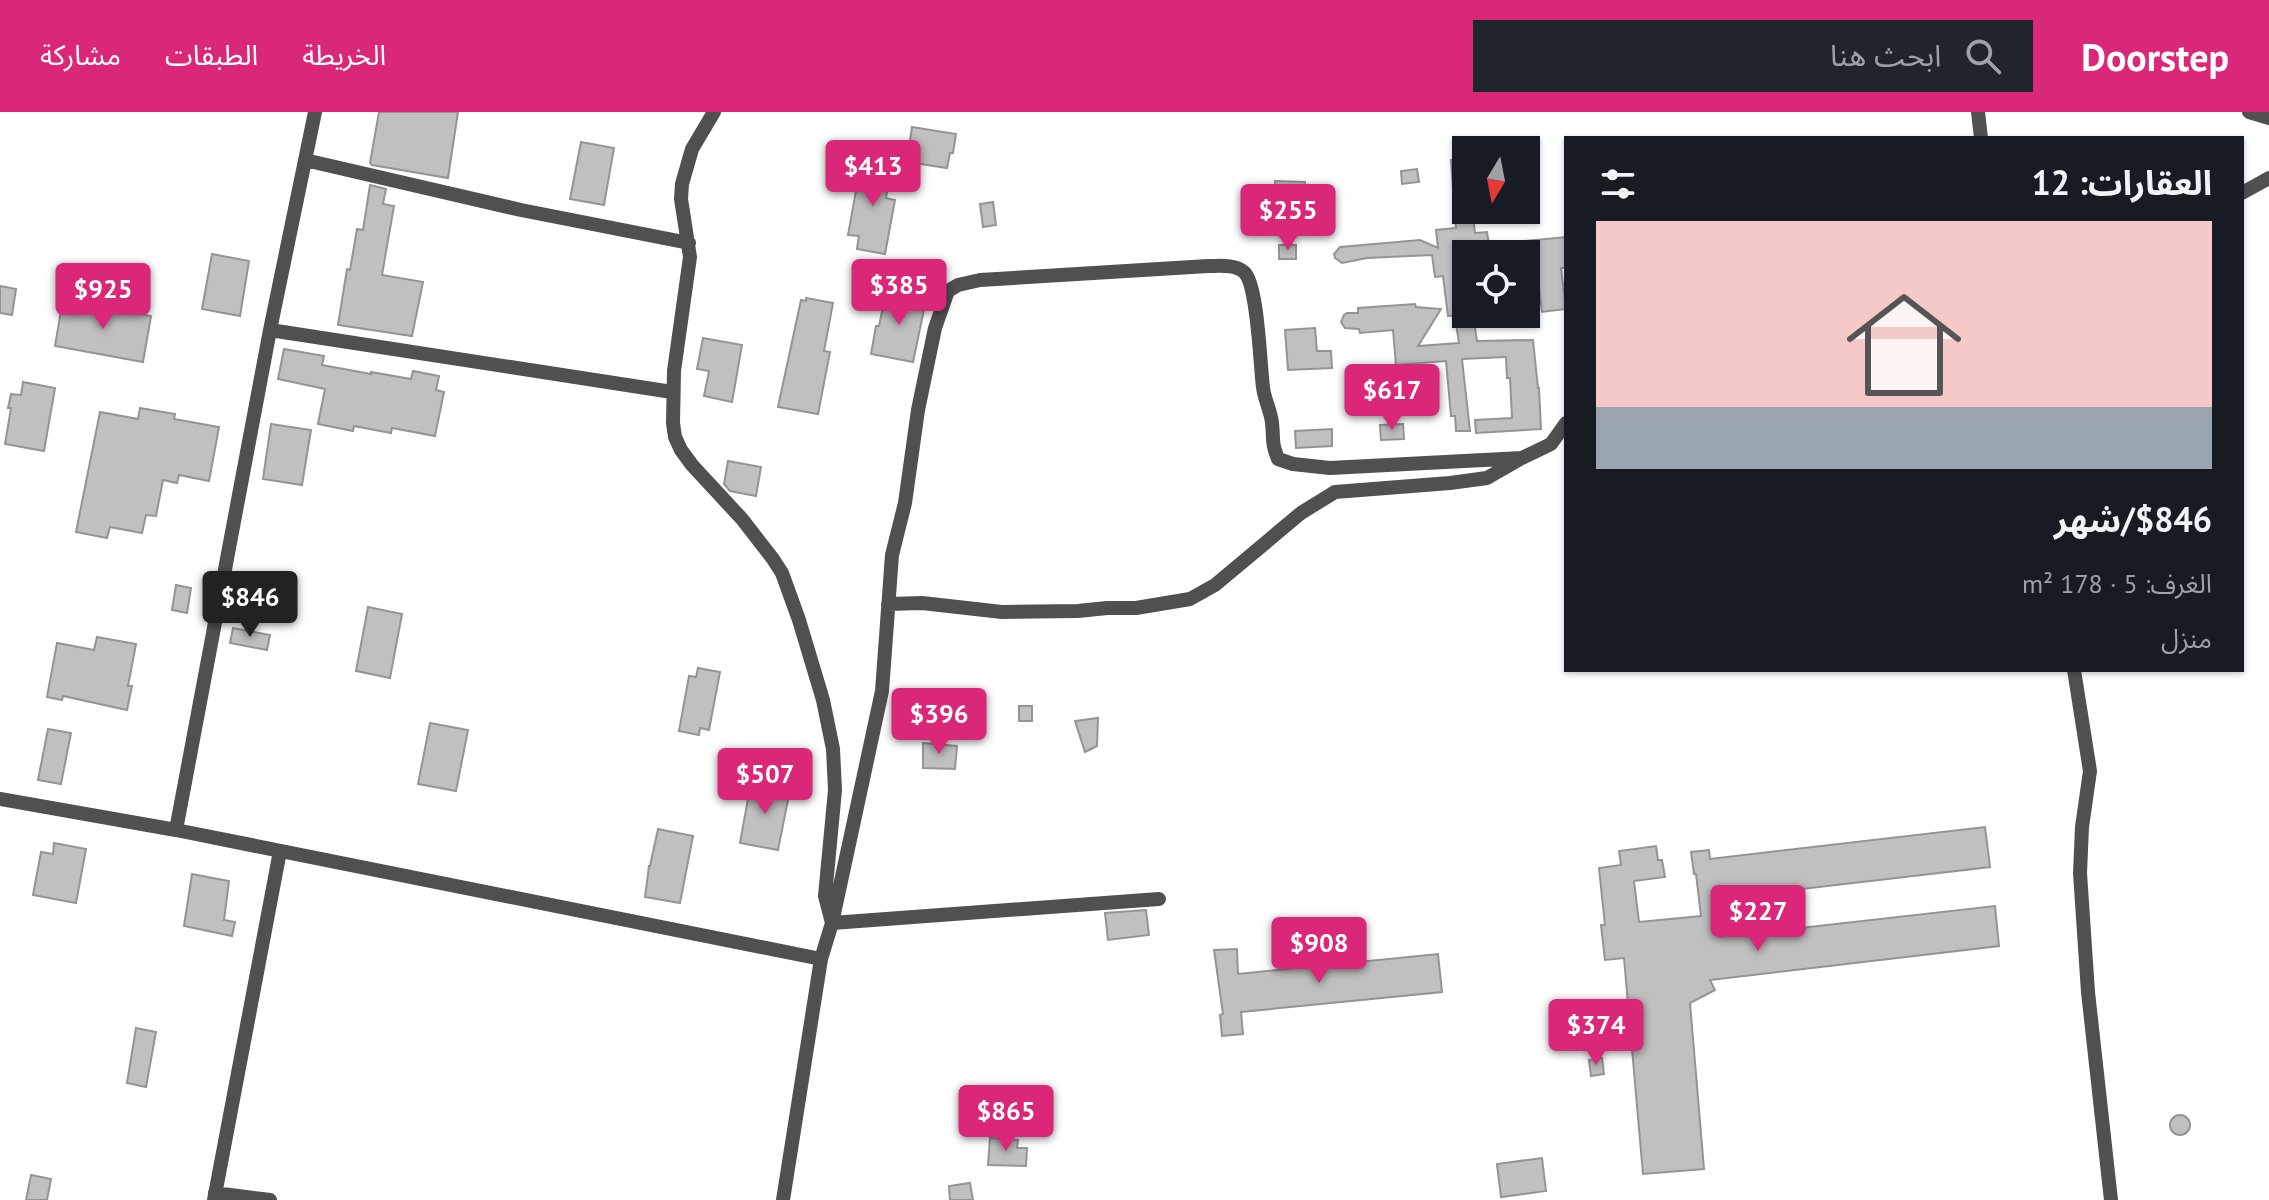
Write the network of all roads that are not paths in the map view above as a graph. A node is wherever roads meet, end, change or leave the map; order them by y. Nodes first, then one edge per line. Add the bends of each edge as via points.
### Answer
1 (315, 112) edge
2 (714, 112) edge
3 (1978, 112) edge
4 (2249, 112) edge
5 (2269, 118) edge
6 (1981, 136) edge
7 (305, 160) junction
8 (2269, 178) edge
9 (2244, 192) edge
10 (689, 243) junction
11 (270, 330) junction
12 (672, 392) junction
13 (1564, 426) edge
14 (1522, 458) junction
15 (888, 604) junction
16 (2074, 672) edge
17 (0, 799) edge
18 (176, 830) junction
19 (280, 851) junction
20 (1159, 899) dead end
21 (832, 923) junction
22 (821, 959) junction
23 (215, 1197) edge
24 (270, 1200) edge
25 (783, 1200) edge
26 (2111, 1200) edge

1 - 7 street
2 - 10 street via 685,168 681,199
3 - 6 street
4 - 5 street
7 - 10 street
7 - 11 street
8 - 9 street
10 - 12 street
11 - 12 street
11 - 18 street
12 - 21 street via 681,450 773,559 807,645 833,749 835,790 825,896
13 - 14 street via 1551,444
14 - 15 street via 1487,478 1335,492 1190,599 1078,611
14 - 15 street via 1330,468 1278,459 1263,391 1254,300 1245,272 1234,267 958,285 948,291 935,328 892,555
15 - 21 street via 882,691
16 - 26 street via 2090,771 2080,873
17 - 18 street
18 - 19 street
19 - 22 street
19 - 23 street
20 - 21 street
21 - 22 street
22 - 25 street
23 - 24 street

